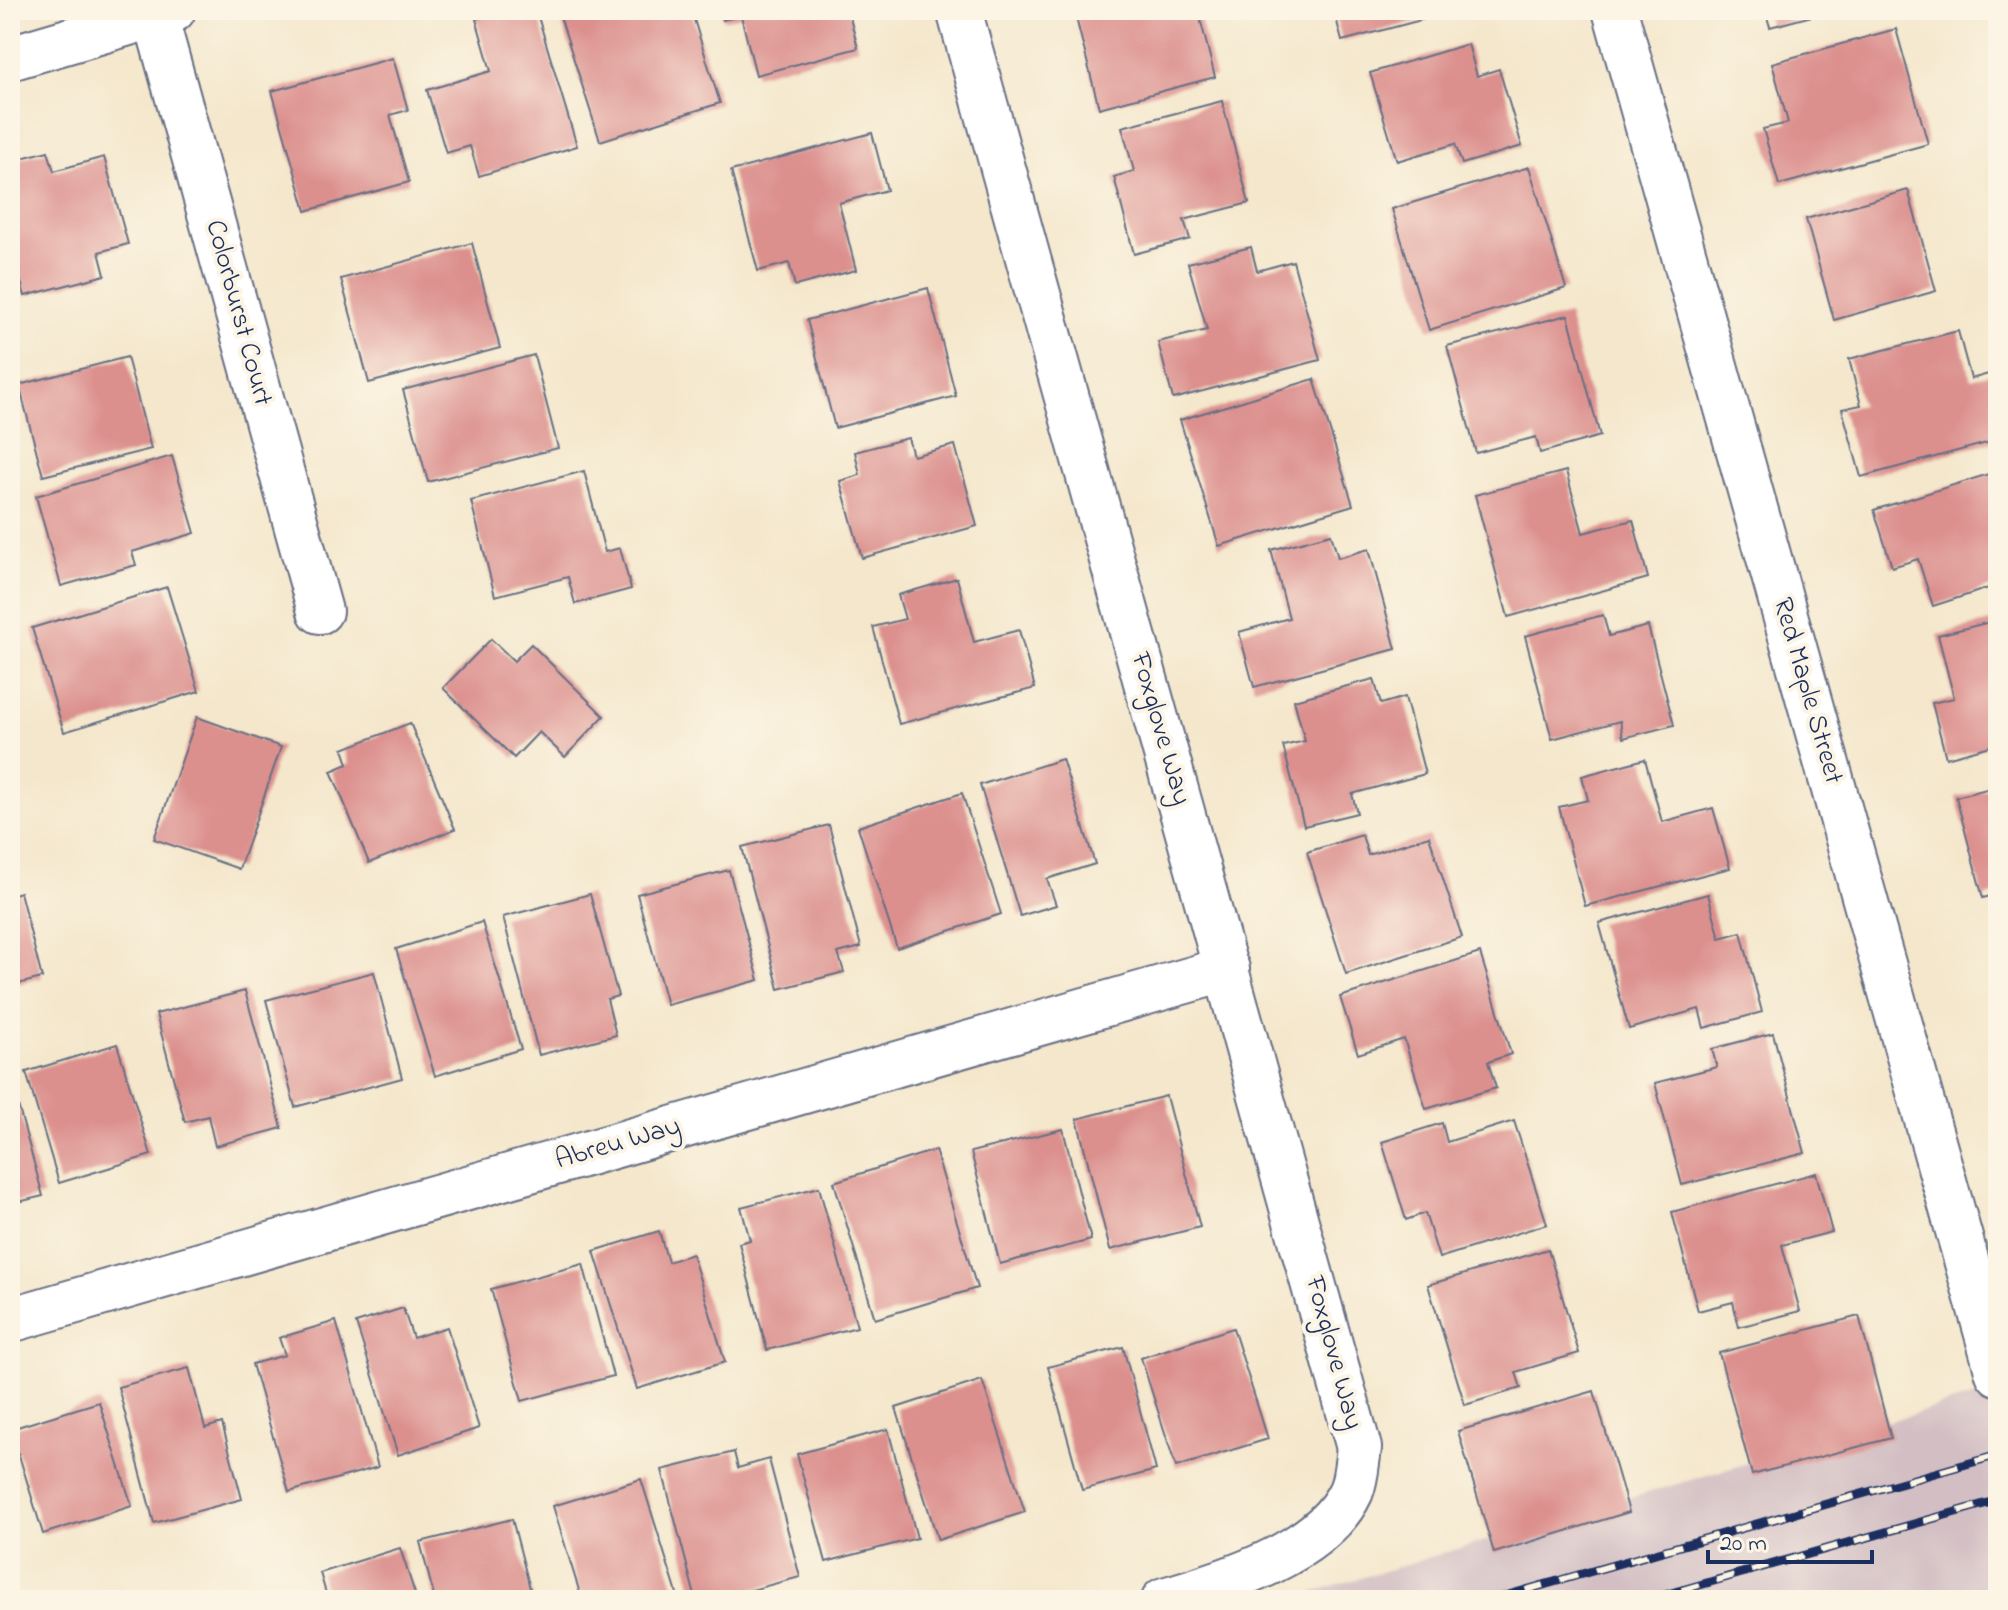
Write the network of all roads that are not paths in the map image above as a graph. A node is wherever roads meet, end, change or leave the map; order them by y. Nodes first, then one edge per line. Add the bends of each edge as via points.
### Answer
1 (959, 10) edge
2 (1615, 10) edge
3 (164, 13) edge
4 (10, 58) edge
5 (320, 611) dead end
6 (1227, 969) junction
7 (10, 1320) edge
8 (1998, 1373) edge
9 (1164, 1600) edge

1 - 6 street, Foxglove Way
2 - 8 street, Red Maple Street
3 - 4 street
3 - 5 street, Colorburst Court
6 - 7 street, Abreu Way
6 - 9 street, Foxglove Way via 1359,1448 1351,1491 1331,1519 1288,1555

